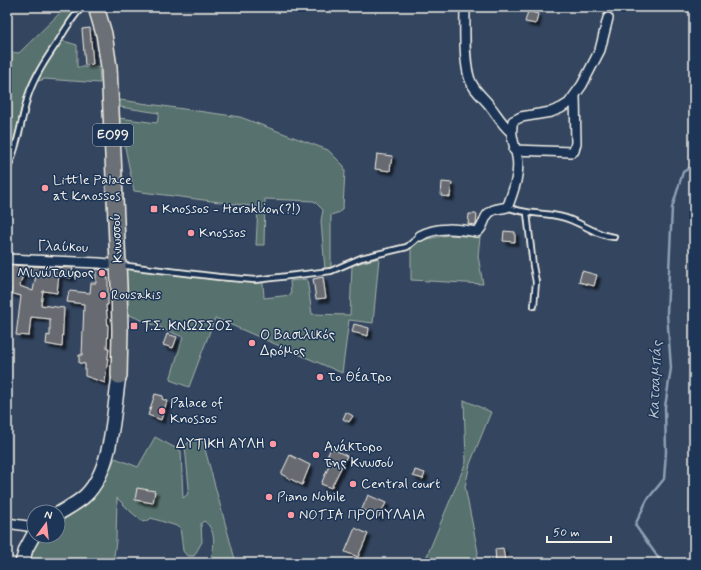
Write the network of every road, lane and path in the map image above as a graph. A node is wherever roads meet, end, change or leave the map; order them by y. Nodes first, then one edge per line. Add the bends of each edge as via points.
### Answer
1 (82, 7) edge
2 (96, 7) edge
3 (464, 7) edge
4 (608, 18) dead end
5 (575, 96) junction
6 (511, 132) junction
7 (514, 150) junction
8 (7, 170) edge
9 (507, 206) junction
10 (527, 213) junction
11 (420, 236) joint
12 (614, 237) dead end
13 (7, 259) edge
14 (118, 265) junction
15 (534, 306) dead end
16 (119, 376) joint
17 (66, 509) edge
18 (7, 523) edge
19 (26, 526) edge
20 (29, 544) edge
21 (22, 563) edge

1 - 8 lane via 44,61 32,85 20,134
2 - 14 main road, Κνωσσού / ΕΟ99 via 108,55
3 - 6 street via 466,57 470,80
4 - 5 street via 600,50
5 - 6 street via 562,108 520,117 513,121
5 - 7 street via 574,151
6 - 7 street
7 - 9 street via 517,174
9 - 10 lane
9 - 11 street via 489,213 477,232 445,229 430,231
10 - 12 lane via 561,217
10 - 15 lane via 536,282
11 - 14 lane via 407,247 361,258 331,271 255,280
13 - 14 street, Γλαύκου
14 - 16 main road, Κνωσσού / ΕΟ99
16 - 17 main road via 107,457 101,474 85,496
18 - 19 street
20 - 21 main road

